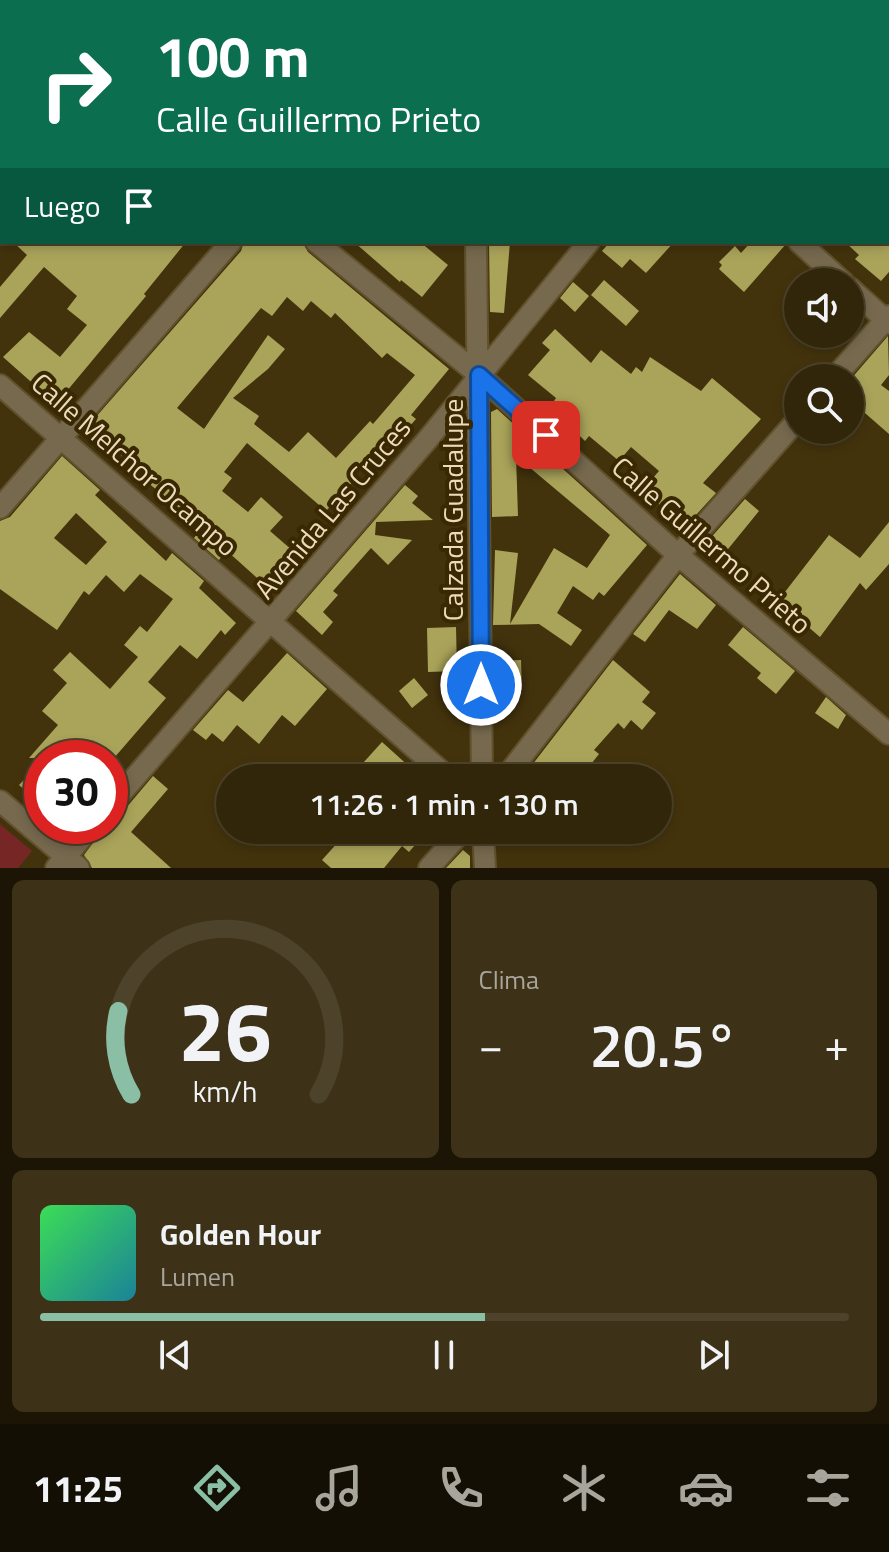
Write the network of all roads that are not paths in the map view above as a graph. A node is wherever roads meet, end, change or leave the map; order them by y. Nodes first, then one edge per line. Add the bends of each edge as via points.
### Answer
1 (229, 244) edge
2 (318, 244) edge
3 (476, 244) edge
4 (587, 244) edge
5 (801, 244) edge
6 (828, 268) edge
7 (864, 300) edge
8 (888, 320) edge
9 (847, 364) edge
10 (479, 375) junction
11 (0, 385) edge
12 (784, 435) edge
13 (60, 437) junction
14 (0, 508) edge
15 (678, 555) junction
16 (273, 620) junction
17 (889, 734) edge
18 (433, 764) edge
19 (482, 764) edge
20 (516, 764) edge
21 (128, 785) edge
22 (0, 801) edge
23 (80, 844) edge
24 (450, 844) edge
25 (484, 844) edge
26 (67, 864) edge
27 (429, 868) edge
28 (485, 868) edge

1 - 13 street
2 - 10 street, Calle Guillermo Prieto
3 - 10 street, Calzada Guadalupe
4 - 10 street, Avenida Las Cruces
5 - 6 street
7 - 8 street
8 - 9 street
10 - 15 street, Calle Guillermo Prieto
10 - 16 street, Avenida Las Cruces
10 - 19 street, Calzada Guadalupe
11 - 13 street, Calle Melchor Ocampo
12 - 15 street
13 - 14 street
13 - 16 street, Calle Melchor Ocampo
15 - 17 street, Calle Guillermo Prieto
15 - 20 street
16 - 18 street, Calle Melchor Ocampo
16 - 21 street, Avenida Las Cruces
22 - 26 street
23 - 26 street
24 - 27 street
25 - 28 street

